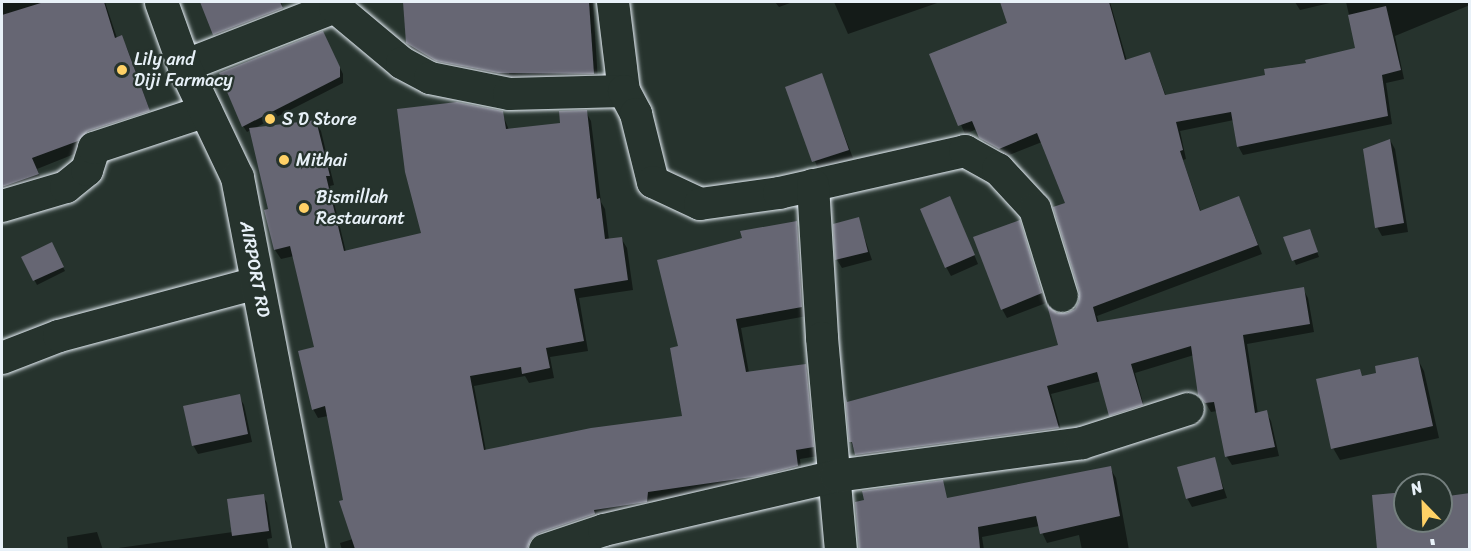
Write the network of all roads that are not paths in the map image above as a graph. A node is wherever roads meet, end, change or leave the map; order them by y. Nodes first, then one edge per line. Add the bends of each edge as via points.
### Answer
1 (161, 2) edge
2 (613, 2) edge
3 (184, 66) junction
4 (624, 91) junction
5 (206, 111) junction
6 (813, 185) junction
7 (2, 206) edge
8 (257, 283) junction
9 (1062, 296) dead end
10 (2, 358) edge
11 (1188, 409) dead end
12 (836, 476) junction
13 (309, 549) edge
14 (544, 549) edge
15 (841, 549) edge

1 - 3 main road, AIRPORT RD
2 - 4 street
3 - 4 street via 335,7 402,63 430,78 509,94
3 - 5 main road, AIRPORT RD
4 - 6 street via 636,114 653,182 700,204 779,194
5 - 7 street via 94,147 87,170 66,188
5 - 8 main road, AIRPORT RD via 237,177
6 - 9 street via 965,151 998,168 1035,209
6 - 12 street via 822,338
8 - 10 street via 60,336
8 - 13 main road, AIRPORT RD
11 - 12 street via 1082,443
12 - 14 street via 604,530
12 - 15 street

